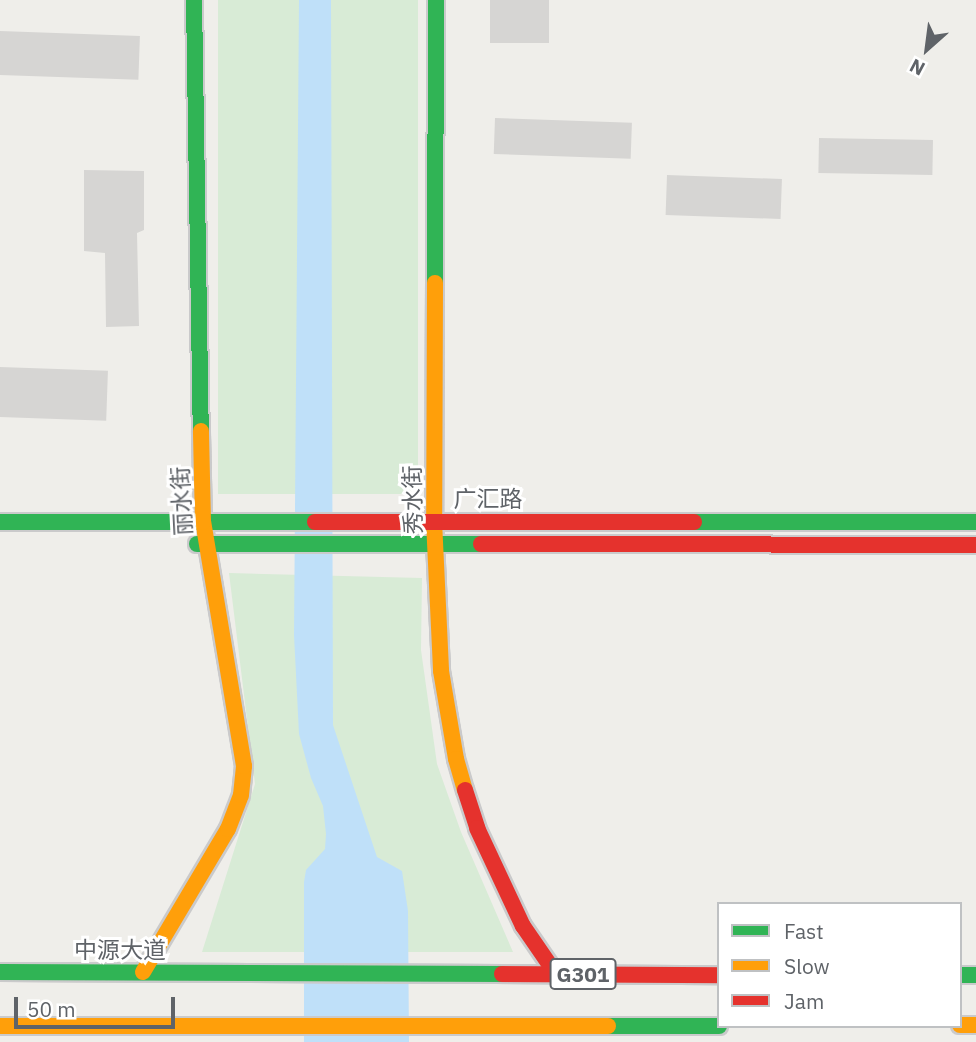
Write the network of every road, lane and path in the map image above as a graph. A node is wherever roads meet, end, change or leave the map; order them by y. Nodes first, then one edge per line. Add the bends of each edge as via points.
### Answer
1 (194, 0) edge
2 (436, 0) edge
3 (434, 521) junction
4 (0, 522) edge
5 (976, 522) edge
6 (203, 523) junction
7 (178, 544) dead end
8 (205, 544) junction
9 (435, 545) junction
10 (976, 545) edge
11 (0, 972) edge
12 (143, 972) junction
13 (564, 974) junction
14 (717, 975) edge
15 (623, 993) dead end
16 (662, 1007) dead end
17 (0, 1026) edge
18 (716, 1026) edge

1 - 6 main road, 丽水街
2 - 3 main road, 秀水街
3 - 5 main road, 广汇路
3 - 6 main road, 广汇路
3 - 9 main road, 秀水街
4 - 6 main road, 广汇路
6 - 8 main road, 丽水街
7 - 8 main road, 广汇路
8 - 9 main road, 广汇路
8 - 12 main road, 丽水街 via 244,766 241,795 212,860
9 - 10 main road, 广汇路
9 - 13 main road, 秀水街 via 441,671 466,796 506,894 537,949
11 - 12 main road, 中源大道 / G301
12 - 13 main road, 中源大道 / G301
13 - 14 main road, G301
13 - 15 main road
16 - 18 main road
17 - 18 main road

